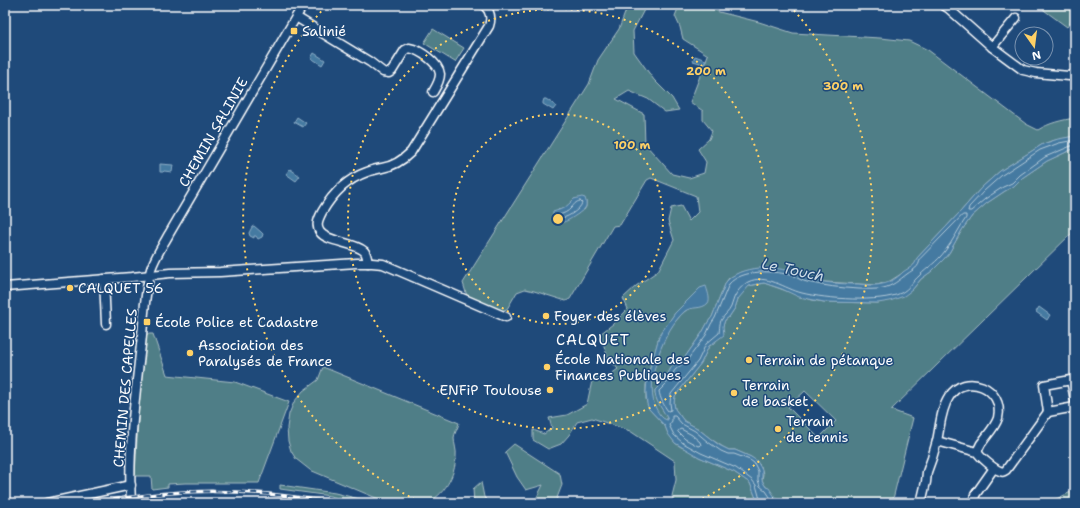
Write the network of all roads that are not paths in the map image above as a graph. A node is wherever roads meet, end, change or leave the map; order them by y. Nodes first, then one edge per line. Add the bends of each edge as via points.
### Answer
1 (303, 5) edge
2 (484, 5) edge
3 (943, 5) edge
4 (296, 17) junction
5 (1016, 18) dead end
6 (992, 47) junction
7 (1075, 75) edge
8 (432, 92) dead end
9 (368, 263) junction
10 (150, 275) junction
11 (104, 279) junction
12 (5, 287) edge
13 (506, 317) dead end
14 (106, 324) dead end
15 (1075, 400) edge
16 (1075, 407) edge
17 (1048, 412) junction
18 (937, 441) junction
19 (977, 452) junction
20 (994, 468) junction
21 (131, 485) junction
22 (47, 503) edge
23 (131, 503) edge
24 (921, 503) edge
25 (974, 503) edge

1 - 4 street, CHEMIN SALINIE
2 - 9 street via 489,11 490,26 411,152 391,166 368,171 348,181 335,193 320,215 320,232 326,237 364,251
3 - 6 street
4 - 8 street via 383,72 392,71 405,50 414,49 436,64 440,74 439,82
4 - 10 street, CHEMIN SALINIE via 169,234
5 - 6 street
6 - 7 street via 1024,70
9 - 10 street
9 - 13 street via 383,264
10 - 11 street
10 - 21 street, CHEMIN DES CAPELLES via 145,300 134,411
11 - 12 street
11 - 14 street
15 - 17 street via 1071,380 1044,385
16 - 17 street
17 - 20 street via 1006,470 1000,472
18 - 19 street
18 - 19 street via 949,397 964,385 979,385 992,394 999,410 996,423
18 - 24 street
19 - 20 street
20 - 25 street via 975,495
21 - 22 street
21 - 23 street, CHEMIN DES CAPELLES

